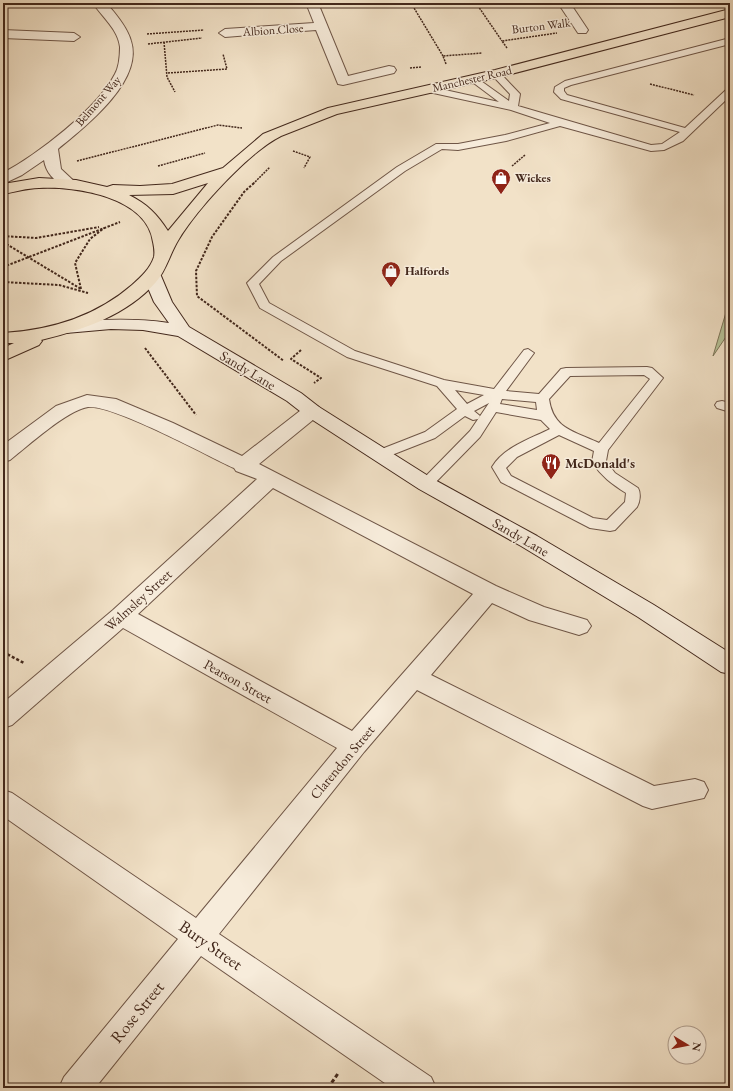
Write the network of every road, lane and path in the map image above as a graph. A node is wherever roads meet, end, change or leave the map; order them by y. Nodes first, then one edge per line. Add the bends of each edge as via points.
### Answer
1 (99, 3) edge
2 (312, 3) edge
3 (411, 3) edge
4 (476, 3) edge
5 (564, 3) edge
6 (730, 13) edge
7 (322, 26) junction
8 (582, 30) joint
9 (3, 34) edge
10 (221, 35) junction
11 (74, 37) dead end
12 (730, 40) edge
13 (124, 41) junction
14 (502, 41) junction
15 (508, 51) dead end
16 (487, 53) dead end
17 (444, 56) junction
18 (439, 66) dead end
19 (425, 67) dead end
20 (389, 70) joint
21 (168, 73) junction
22 (496, 74) junction
23 (474, 79) junction
24 (343, 81) junction
25 (646, 82) dead end
26 (328, 84) dead end
27 (427, 89) junction
28 (730, 91) edge
29 (175, 92) dead end
30 (696, 96) dead end
31 (513, 108) junction
32 (560, 123) junction
33 (247, 129) dead end
34 (687, 131) junction
35 (290, 150) dead end
36 (210, 152) dead end
37 (50, 154) junction
38 (157, 166) dead end
39 (304, 168) dead end
40 (227, 172) junction
41 (3, 179) edge
42 (69, 184) junction
43 (3, 189) edge
44 (98, 189) junction
45 (125, 221) dead end
46 (106, 226) junction
47 (3, 236) edge
48 (3, 242) edge
49 (163, 251) junction
50 (29, 258) junction
51 (3, 267) edge
52 (152, 276) junction
53 (3, 282) edge
54 (81, 289) junction
55 (90, 295) dead end
56 (62, 329) junction
57 (183, 331) junction
58 (316, 335) junction
59 (3, 338) edge
60 (140, 343) dead end
61 (528, 353) dead end
62 (3, 355) edge
63 (442, 383) junction
64 (312, 384) dead end
65 (542, 398) junction
66 (496, 400) junction
67 (464, 410) junction
68 (312, 411) junction
69 (545, 416) junction
70 (482, 422) junction
71 (559, 430) junction
72 (190, 438) junction
73 (601, 449) junction
74 (3, 454) edge
75 (378, 455) junction
76 (243, 466) junction
77 (271, 478) junction
78 (426, 484) junction
79 (488, 592) junction
80 (121, 616) junction
81 (578, 626) dead end
82 (730, 665) edge
83 (413, 677) junction
84 (3, 718) edge
85 (355, 745) junction
86 (695, 790) dead end
87 (3, 801) edge
88 (199, 936) junction
89 (75, 1088) edge
90 (420, 1088) edge

1 - 13 street, Belmont Way via 112,18
2 - 7 street, Albion Close
3 - 17 path
4 - 14 path, Burton Walk
5 - 8 street
6 - 22 main road, Manchester Road
7 - 10 street, Albion Close
7 - 24 street, Albion Close
8 - 14 path, Burton Walk
9 - 11 street
10 - 13 path via 221,29 138,34
10 - 21 path via 163,42
10 - 21 path via 227,69
12 - 34 lane via 560,87 559,92 564,97
13 - 37 street, Belmont Way via 126,46 122,74 104,97
14 - 15 path, Burton Walk
16 - 17 path
17 - 18 path via 446,65
19 - 20 path
20 - 24 street
21 - 29 path via 167,78
22 - 23 main road, Manchester Road
22 - 31 lane via 515,94
23 - 27 main road, Manchester Road
23 - 31 lane
24 - 26 street
25 - 30 path
27 - 31 lane
27 - 40 main road, Manchester Road via 333,111 276,133
28 - 34 lane
31 - 32 lane
32 - 34 lane via 651,148 664,147 680,139
32 - 58 lane via 506,138 458,147 440,146 401,169 277,260 253,283 264,305
33 - 37 path via 218,125 77,161
35 - 39 path via 310,157
36 - 38 path
37 - 41 street, Belmont Way
37 - 42 street via 56,175
40 - 44 main road, Manchester Road via 173,189
40 - 49 main road, Manchester Road via 176,230
42 - 43 main road via 39,183
42 - 44 main road
44 - 49 main road via 126,199 148,213 161,231
45 - 46 path
46 - 47 path via 36,238
46 - 50 path
46 - 54 path via 90,239 75,263
48 - 50 path
49 - 52 main road, Manchester Road
50 - 51 path
50 - 54 path
52 - 56 main road, Manchester Road via 130,298 98,316
52 - 57 street, Sandy Lane via 163,302
53 - 54 path
54 - 55 path
56 - 57 street, Sandy Lane via 111,324 143,325
56 - 59 main road
56 - 62 main road
57 - 68 street, Sandy Lane via 294,397
58 - 63 lane via 351,354
58 - 64 path via 291,359 322,378
60 - 72 path via 196,413
61 - 66 lane
63 - 66 lane
63 - 67 lane
65 - 66 lane
65 - 69 lane
65 - 73 lane via 566,372 647,371 657,378
66 - 67 lane
66 - 69 lane
66 - 70 lane
67 - 70 lane
67 - 75 lane via 430,435
68 - 75 street, Sandy Lane
68 - 76 street
69 - 71 lane
70 - 78 lane via 475,434
71 - 73 lane
71 - 73 lane via 512,454 499,467 506,480 590,523 610,526 632,504 633,492 610,476 599,462
72 - 74 street via 110,403 87,401 63,410
72 - 76 street
75 - 78 street, Sandy Lane
76 - 77 street
77 - 79 street
77 - 80 street, Walmsley Street
78 - 82 street, Sandy Lane via 646,611
79 - 81 street via 538,614
79 - 83 street, Clarendon Street
80 - 84 street, Walmsley Street
80 - 85 street, Pearson Street
83 - 85 street, Clarendon Street
83 - 86 street via 652,798
85 - 88 street, Clarendon Street
87 - 88 street, Bury Street
88 - 89 street, Rose Street
88 - 90 street, Bury Street

